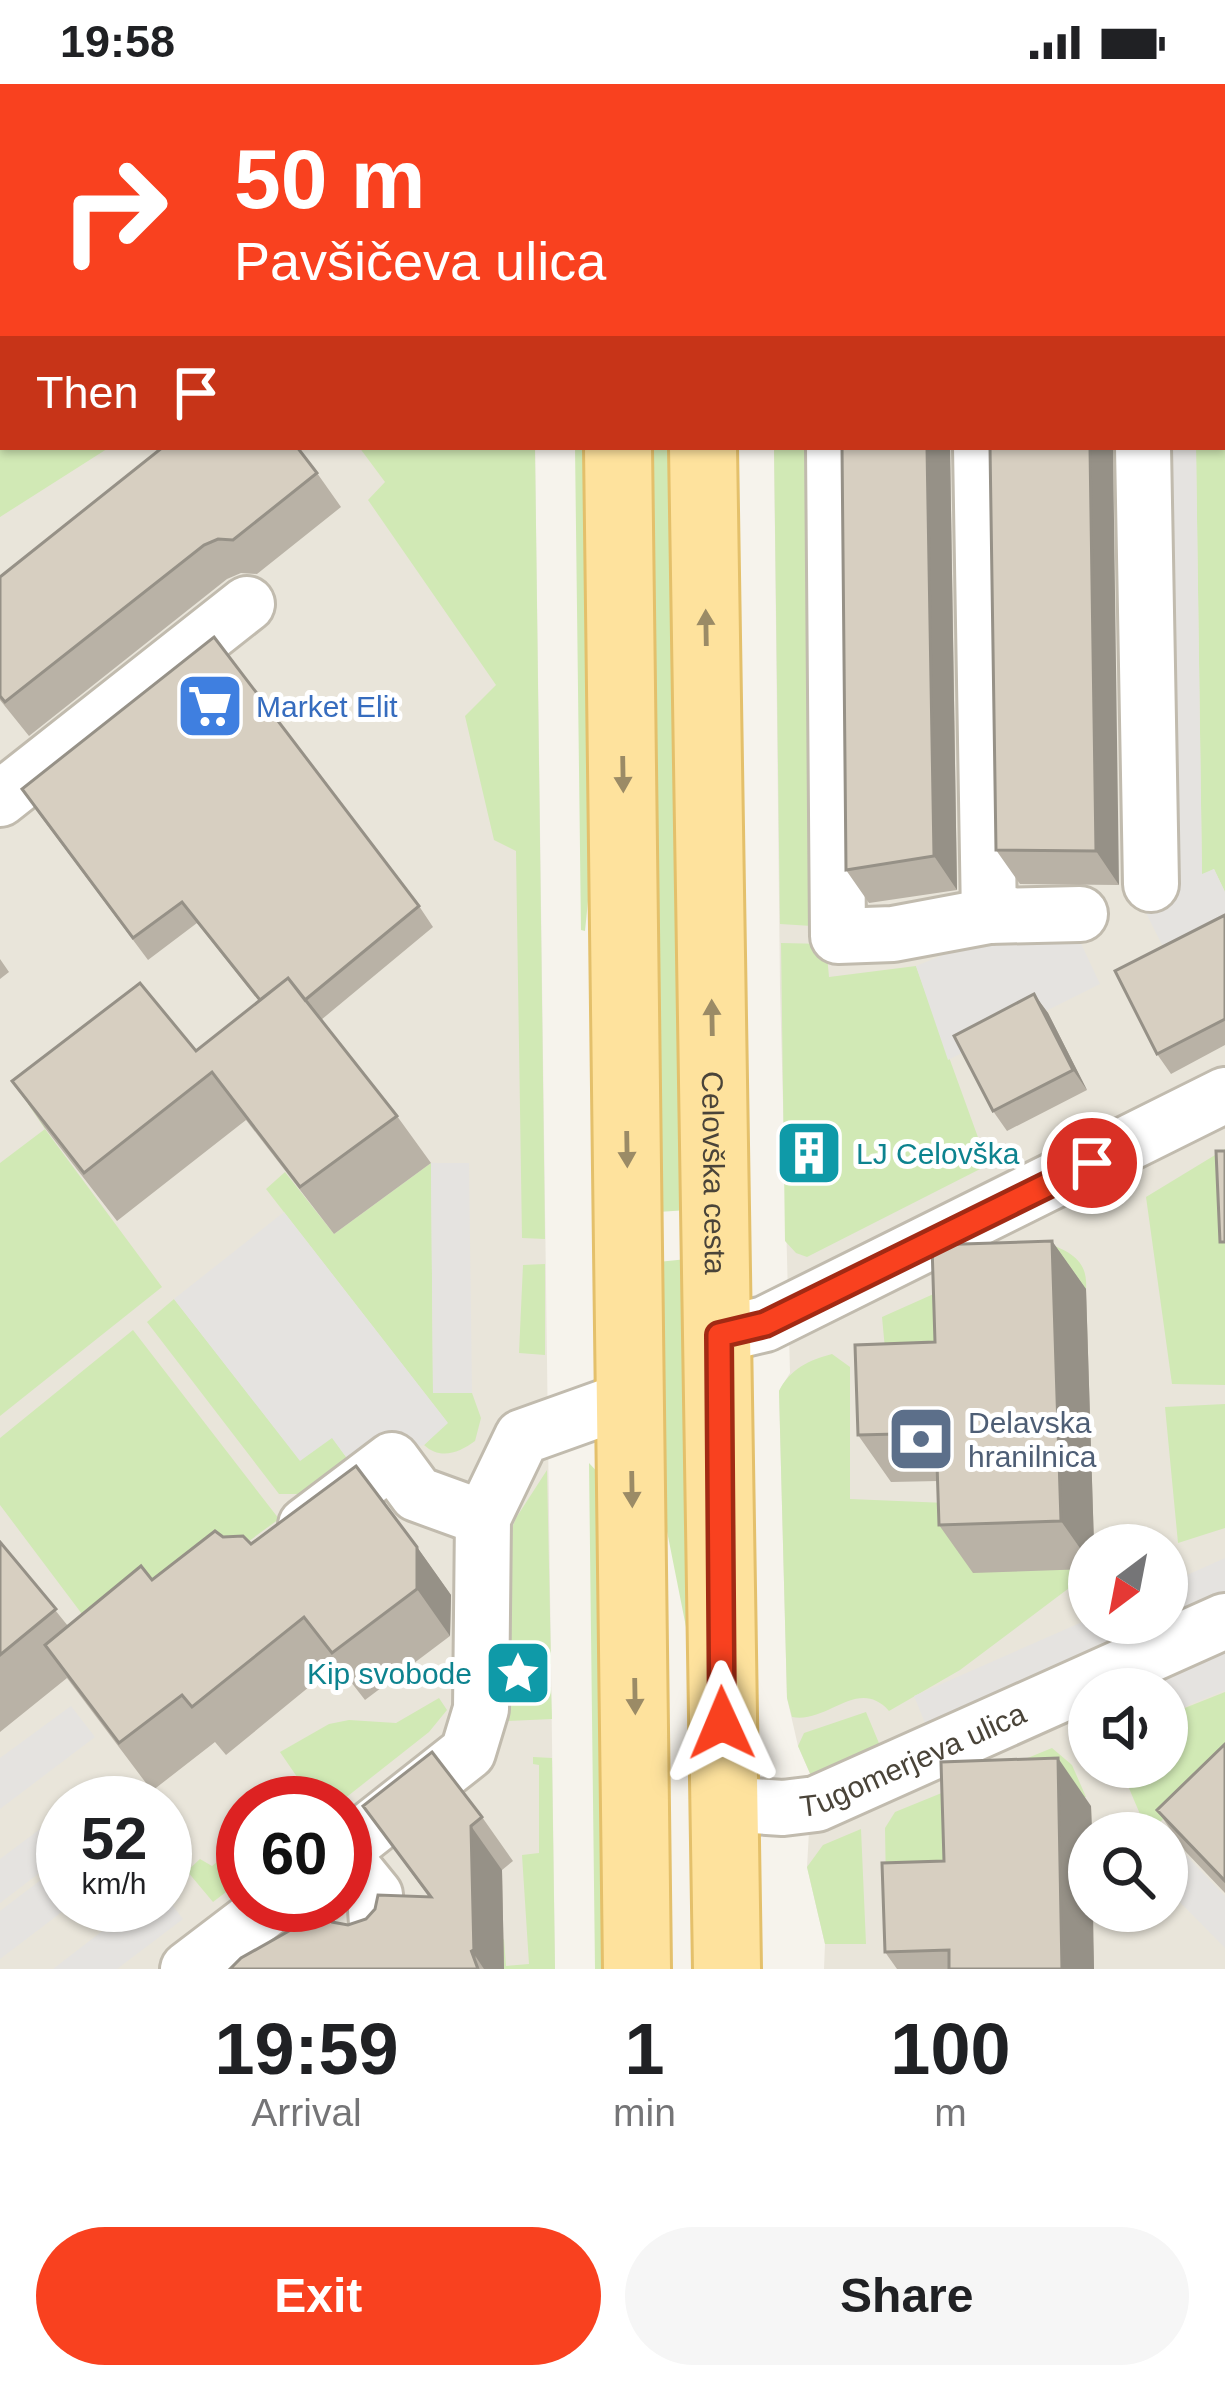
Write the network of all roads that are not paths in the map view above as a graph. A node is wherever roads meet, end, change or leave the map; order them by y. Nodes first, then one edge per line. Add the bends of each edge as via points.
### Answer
1 (618, 450) edge
2 (704, 450) edge
3 (834, 450) edge
4 (981, 450) edge
5 (1143, 450) edge
6 (247, 604) dead end
7 (0, 799) edge
8 (1151, 884) dead end
9 (1080, 914) dead end
10 (989, 916) junction
11 (1225, 1095) edge
12 (719, 1335) junction
13 (631, 1398) junction
14 (483, 1518) junction
15 (267, 1555) edge
16 (1225, 1621) edge
17 (724, 1804) junction
18 (372, 1828) edge
19 (372, 1891) edge
20 (237, 1932) edge
21 (377, 1938) edge
22 (188, 1969) edge
23 (638, 1969) edge
24 (727, 1969) edge

1 -> 13 main road
12 -> 2 main road, Celovška cesta
3 - 10 street via 838,936
4 - 10 street
5 - 8 street
6 - 7 street
9 - 10 street
11 - 12 street via 765,1324
12 - 17 main road, Celovška cesta
13 - 14 street via 522,1437
13 -> 23 main road
14 - 15 street via 417,1494 392,1460
14 - 18 street via 481,1709 468,1752
16 - 17 street, Tugomerjeva ulica via 816,1804
17 - 24 main road, Celovška cesta
19 - 21 street
20 - 22 street

